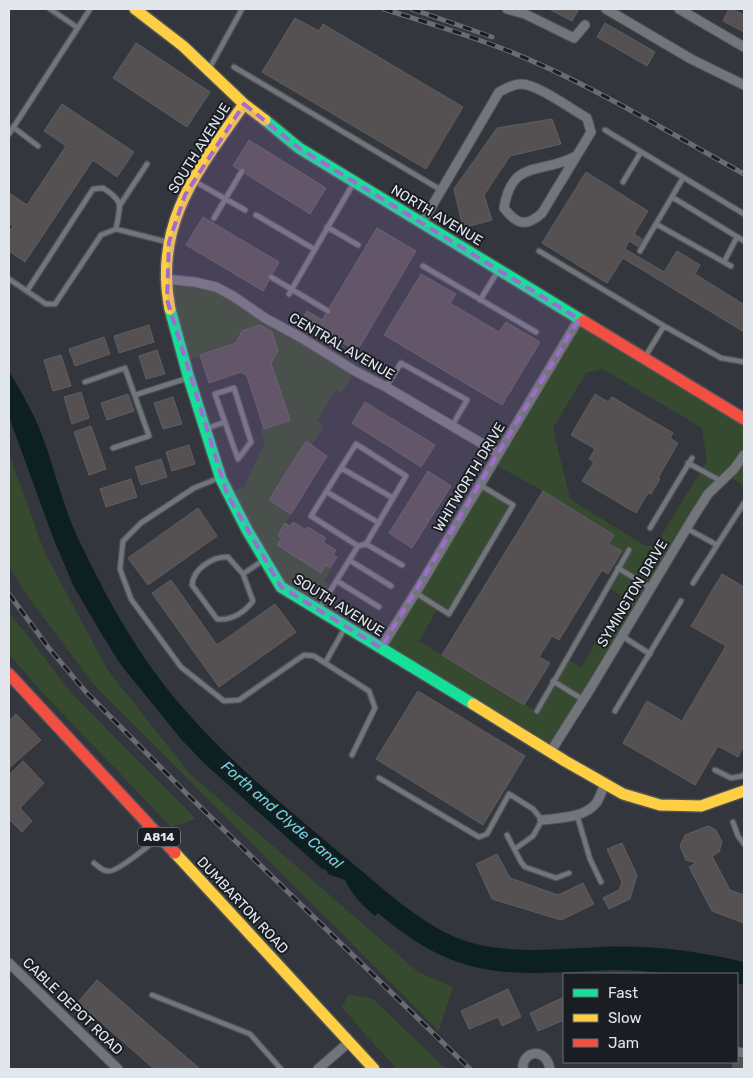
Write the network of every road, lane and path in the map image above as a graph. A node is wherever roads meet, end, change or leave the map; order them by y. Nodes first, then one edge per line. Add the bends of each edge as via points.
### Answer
1 (50, 9) edge
2 (90, 9) edge
3 (135, 9) edge
4 (242, 9) edge
5 (507, 9) edge
6 (606, 9) edge
7 (679, 9) edge
8 (521, 11) edge
9 (585, 25) dead end
10 (78, 28) junction
11 (744, 47) edge
12 (234, 67) dead end
13 (209, 70) junction
14 (744, 85) edge
15 (244, 104) junction
16 (13, 127) junction
17 (605, 130) dead end
18 (9, 134) edge
19 (38, 146) dead end
20 (641, 152) junction
21 (576, 156) junction
22 (147, 164) dead end
23 (242, 171) dead end
24 (683, 178) junction
25 (193, 181) junction
26 (354, 182) junction
27 (623, 182) dead end
28 (441, 190) junction
29 (672, 197) junction
30 (225, 199) junction
31 (120, 205) junction
32 (245, 210) dead end
33 (744, 214) edge
34 (256, 215) dead end
35 (214, 218) dead end
36 (422, 223) junction
37 (656, 224) junction
38 (327, 227) junction
39 (116, 229) junction
40 (737, 237) junction
41 (744, 241) edge
42 (169, 242) junction
43 (358, 245) dead end
44 (314, 250) junction
45 (539, 251) dead end
46 (640, 251) dead end
47 (724, 262) junction
48 (423, 266) dead end
49 (731, 266) dead end
50 (498, 270) junction
51 (270, 277) dead end
52 (9, 279) edge
53 (165, 279) junction
54 (292, 289) junction
55 (27, 291) junction
56 (289, 294) dead end
57 (480, 300) junction
58 (328, 311) dead end
59 (579, 319) junction
60 (664, 326) junction
61 (536, 332) dead end
62 (644, 358) junction
63 (744, 362) edge
64 (188, 378) junction
65 (85, 382) dead end
66 (386, 388) junction
67 (135, 396) junction
68 (744, 419) edge
69 (225, 422) junction
70 (452, 426) junction
71 (205, 429) junction
72 (113, 448) dead end
73 (498, 453) junction
74 (744, 455) edge
75 (692, 458) dead end
76 (688, 463) junction
77 (342, 468) junction
78 (220, 478) junction
79 (721, 482) junction
80 (480, 485) junction
81 (327, 492) junction
82 (393, 498) junction
83 (744, 503) edge
84 (379, 523) junction
85 (650, 528) dead end
86 (686, 528) junction
87 (366, 544) junction
88 (717, 545) junction
89 (358, 546) junction
90 (629, 550) dead end
91 (263, 560) junction
92 (350, 560) junction
93 (402, 565) dead end
94 (618, 568) junction
95 (243, 574) junction
96 (337, 581) junction
97 (693, 583) dead end
98 (391, 586) dead end
99 (650, 588) junction
100 (414, 592) junction
101 (682, 600) dead end
102 (379, 607) dead end
103 (318, 610) junction
104 (346, 627) junction
105 (622, 636) junction
106 (381, 648) junction
107 (650, 654) junction
108 (325, 663) junction
109 (9, 674) edge
110 (553, 681) junction
111 (582, 699) junction
112 (536, 711) dead end
113 (615, 711) dead end
114 (551, 751) junction
115 (352, 755) dead end
116 (715, 770) dead end
117 (744, 774) edge
118 (379, 778) dead end
119 (605, 784) junction
120 (744, 791) edge
121 (577, 815) junction
122 (542, 820) junction
123 (733, 822) dead end
124 (507, 835) dead end
125 (159, 837) junction
126 (744, 844) edge
127 (515, 849) junction
128 (94, 863) dead end
129 (569, 872) dead end
130 (601, 882) dead end
131 (9, 963) edge
132 (152, 995) dead end
133 (348, 1043) junction
134 (118, 1069) edge
135 (281, 1069) edge
136 (318, 1069) edge
137 (374, 1069) edge
138 (522, 1069) edge
139 (550, 1069) edge

1 - 10 lane
2 - 10 lane
3 - 13 street, NORTH AVENUE
4 - 13 lane
5 - 8 street
6 - 14 street via 691,59
7 - 11 street
8 - 9 street via 574,38
10 - 16 lane
12 - 28 lane
13 - 15 street, NORTH AVENUE
15 - 25 street, SOUTH AVENUE
15 - 26 street, NORTH AVENUE via 299,148
16 - 18 lane
16 - 19 lane
17 - 20 lane
20 - 24 lane
20 - 27 lane
21 - 21 street via 566,162 526,170 517,176 506,195 504,208 513,219 524,223 534,221
21 - 28 street via 591,132 586,118 532,86 508,87 499,92
22 - 31 lane
23 - 30 lane
24 - 29 lane
24 - 33 lane
25 - 30 lane
25 - 42 street, SOUTH AVENUE
26 - 36 street, NORTH AVENUE
26 - 38 lane
28 - 36 street
29 - 37 lane
29 - 40 lane
30 - 32 lane
30 - 35 lane
31 - 39 lane
31 - 55 lane via 116,196 102,188 93,189
34 - 44 lane
36 - 50 street, NORTH AVENUE
37 - 46 lane
37 - 47 lane
38 - 43 lane
38 - 44 lane
39 - 42 lane
39 - 55 lane via 101,235 55,304 46,304
40 - 41 lane
40 - 47 lane
42 - 53 street, SOUTH AVENUE
44 - 54 lane
45 - 60 lane
47 - 49 lane
48 - 57 lane
50 - 57 lane
50 - 59 street, NORTH AVENUE
51 - 54 lane
52 - 55 lane
53 - 64 street, SOUTH AVENUE
53 - 66 street, CENTRAL AVENUE via 216,287
54 - 56 lane
54 - 58 lane
57 - 61 lane
59 - 62 street, NORTH AVENUE
59 - 73 street, WHITWORTH DRIVE
60 - 62 lane
60 - 63 lane via 721,358
62 - 68 street, NORTH AVENUE
64 - 67 lane
64 - 71 street, SOUTH AVENUE
65 - 67 lane via 124,368
66 - 70 street, CENTRAL AVENUE
66 - 70 lane via 401,363 467,400
67 - 72 lane via 149,436
69 - 69 lane via 216,394 234,388 251,442 238,459
69 - 71 lane
70 - 73 street, CENTRAL AVENUE
71 - 78 street, SOUTH AVENUE
73 - 80 street, WHITWORTH DRIVE
74 - 79 street, SYMINGTON DRIVE
75 - 76 lane
76 - 79 lane
76 - 85 lane
77 - 81 lane
77 - 82 lane
77 - 82 lane via 356,444 406,476
78 - 91 street, SOUTH AVENUE
78 - 108 lane via 194,488 141,524 123,541 120,569 131,599 181,666 224,701 239,700 304,655 314,656
79 - 86 street, SYMINGTON DRIVE via 708,494
80 - 100 street, WHITWORTH DRIVE
80 - 100 lane via 513,505 449,614
81 - 84 lane
81 - 89 lane via 311,516
82 - 84 lane
83 - 88 lane
84 - 87 lane
86 - 88 lane
86 - 99 street, SYMINGTON DRIVE
87 - 89 lane
87 - 93 lane
88 - 97 lane
89 - 92 lane
90 - 94 lane
91 - 95 lane
91 - 103 street, SOUTH AVENUE via 281,587
92 - 96 lane
92 - 98 lane
94 - 99 lane
94 - 110 lane
95 - 95 lane via 253,601 226,620 217,619 192,585 197,570 220,556 228,556
96 - 102 lane
96 - 103 lane
99 - 105 street, SYMINGTON DRIVE
100 - 106 street, WHITWORTH DRIVE
101 - 107 lane
103 - 104 street, SOUTH AVENUE
104 - 106 street, SOUTH AVENUE
104 - 108 lane
105 - 107 lane
105 - 111 street, SYMINGTON DRIVE
106 - 114 street, SOUTH AVENUE
107 - 113 lane
108 - 115 lane via 369,691 375,708
109 - 125 street, DUMBARTON ROAD / A814
110 - 111 lane
110 - 112 lane
111 - 114 street, SYMINGTON DRIVE
114 - 119 street, SOUTH AVENUE
116 - 117 lane via 731,778
118 - 122 lane via 479,837 487,834 509,794 533,809
119 - 120 street, SOUTH AVENUE via 624,794 660,805 701,806
119 - 121 street via 596,803
121 - 122 street
121 - 130 lane via 590,860
122 - 127 lane via 533,836
123 - 126 lane
124 - 127 lane
125 - 128 lane via 113,871 99,868
125 - 133 street, DUMBARTON ROAD / A814
127 - 129 lane via 525,867 556,878
131 - 134 street, CABLE DEPOT ROAD
132 - 135 lane via 250,1034
133 - 136 street
133 - 137 street, DUMBARTON ROAD / A814
138 - 139 street via 525,1058 532,1054 541,1054 548,1060

